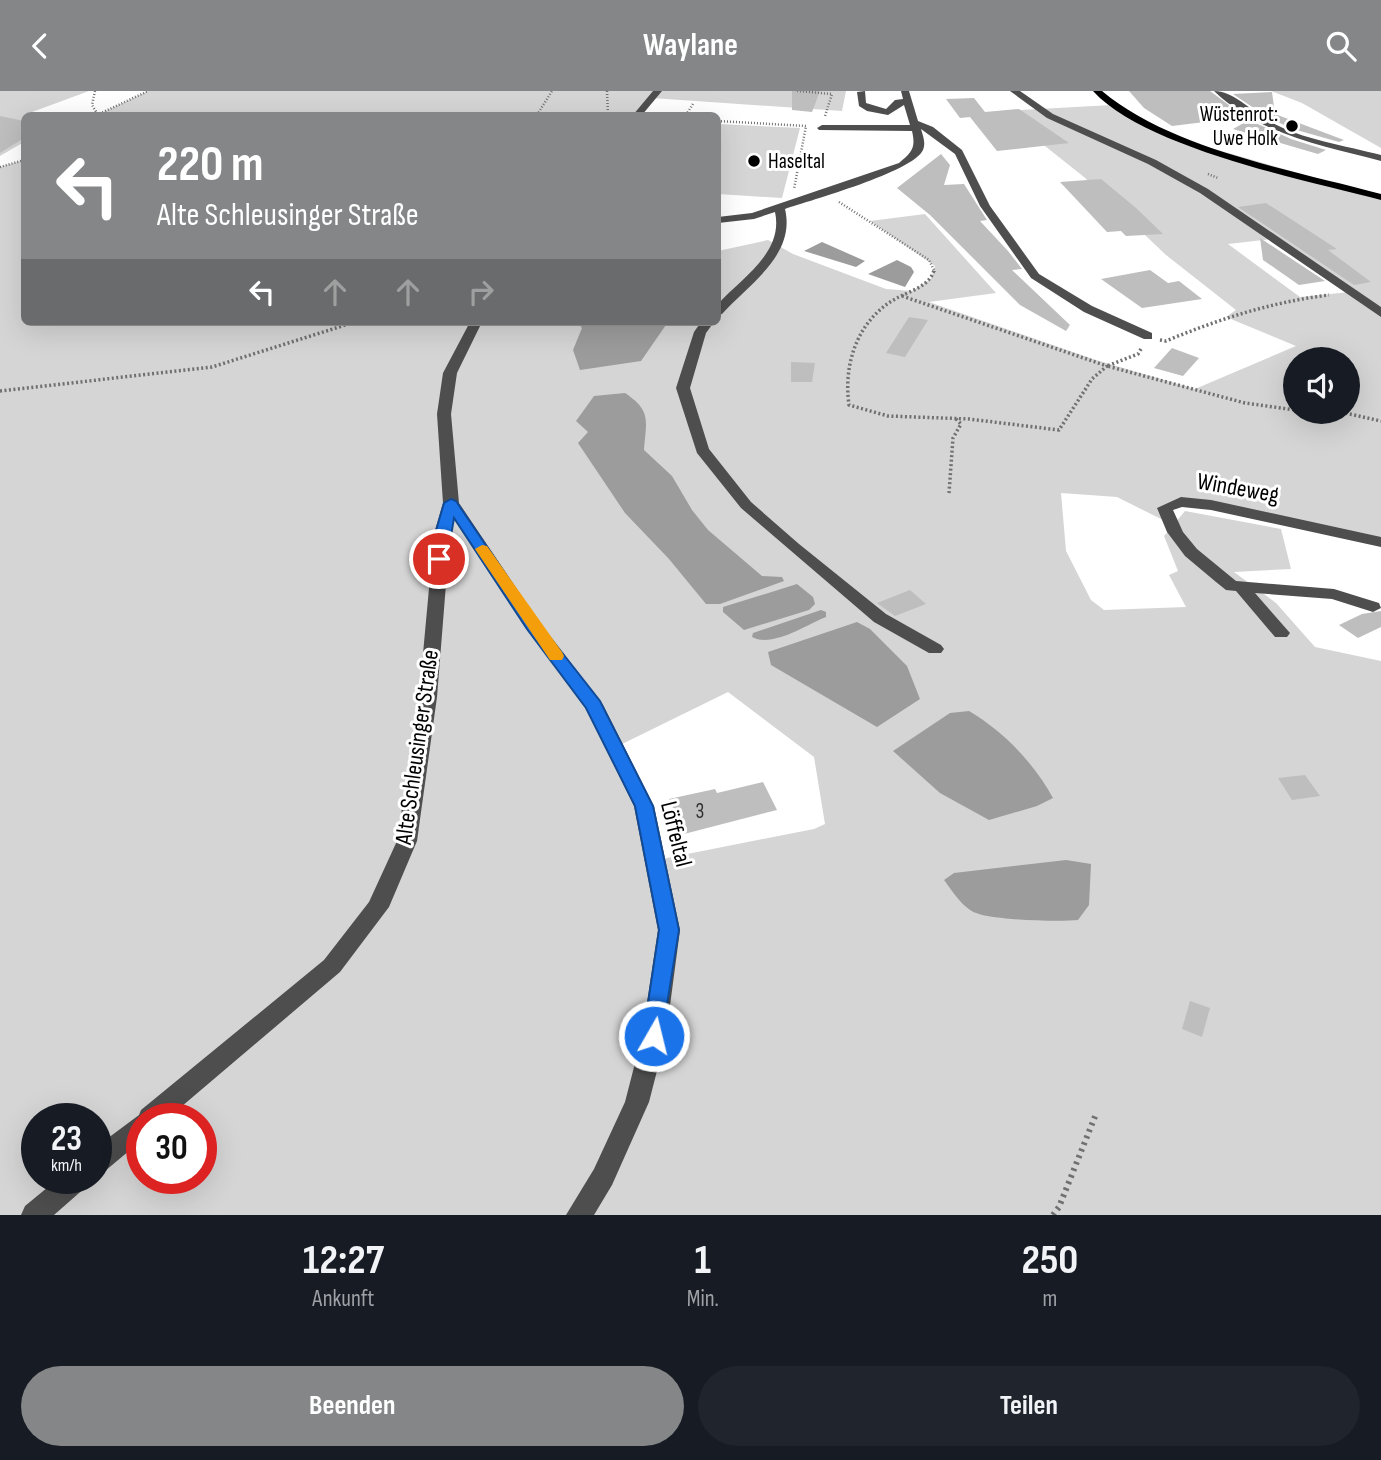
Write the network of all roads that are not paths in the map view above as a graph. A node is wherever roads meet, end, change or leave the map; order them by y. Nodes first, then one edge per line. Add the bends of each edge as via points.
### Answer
1 (658, 91) edge
2 (1014, 91) edge
3 (1097, 91) edge
4 (1218, 91) edge
5 (861, 92) edge
6 (906, 96) edge
7 (640, 112) edge
8 (915, 126) junction
9 (822, 128) dead end
10 (1381, 158) edge
11 (815, 181) dead end
12 (824, 192) junction
13 (1381, 197) edge
14 (838, 202) road end
15 (779, 208) junction
16 (721, 220) edge
17 (721, 307) edge
18 (1381, 313) edge
19 (474, 326) edge
20 (705, 326) edge
21 (1149, 336) road end
22 (451, 503) junction
23 (1381, 542) edge
24 (1243, 589) junction
25 (1373, 607) dead end
26 (1281, 633) dead end
27 (935, 649) dead end
28 (168, 1103) edge
29 (126, 1138) edge
30 (112, 1150) edge
31 (59, 1194) edge
32 (34, 1215) edge
33 (579, 1215) edge

1 - 7 street
2 - 18 street via 1050,116 1204,191
3 - 13 main road via 1128,116 1174,136
4 - 10 street via 1265,123
5 - 6 street via 862,104 879,112 888,112
6 - 8 street
8 - 9 street
8 - 12 street via 918,151 903,165
8 - 21 street via 930,129 959,152 985,207 1035,276 1088,309
11 - 12 street
12 - 14 street
12 - 15 street
15 - 16 street
15 - 17 street via 784,218 780,242 768,261
19 - 22 street, Alte Schleusinger Straße via 450,373 444,414
20 - 27 street via 682,388 702,450 746,505 793,547 880,618
22 - 28 street, Alte Schleusinger Straße via 442,534 428,697 407,841 377,907 332,966
22 - 33 street, Löffeltal via 533,626 594,705 644,806 657,860 669,930 654,1036 637,1102 603,1177
23 - 24 street, Windeweg via 1211,505 1181,502 1165,508 1172,529 1219,577
24 - 25 street, Windeweg via 1334,594
24 - 26 street
29 - 30 street
31 - 32 street

